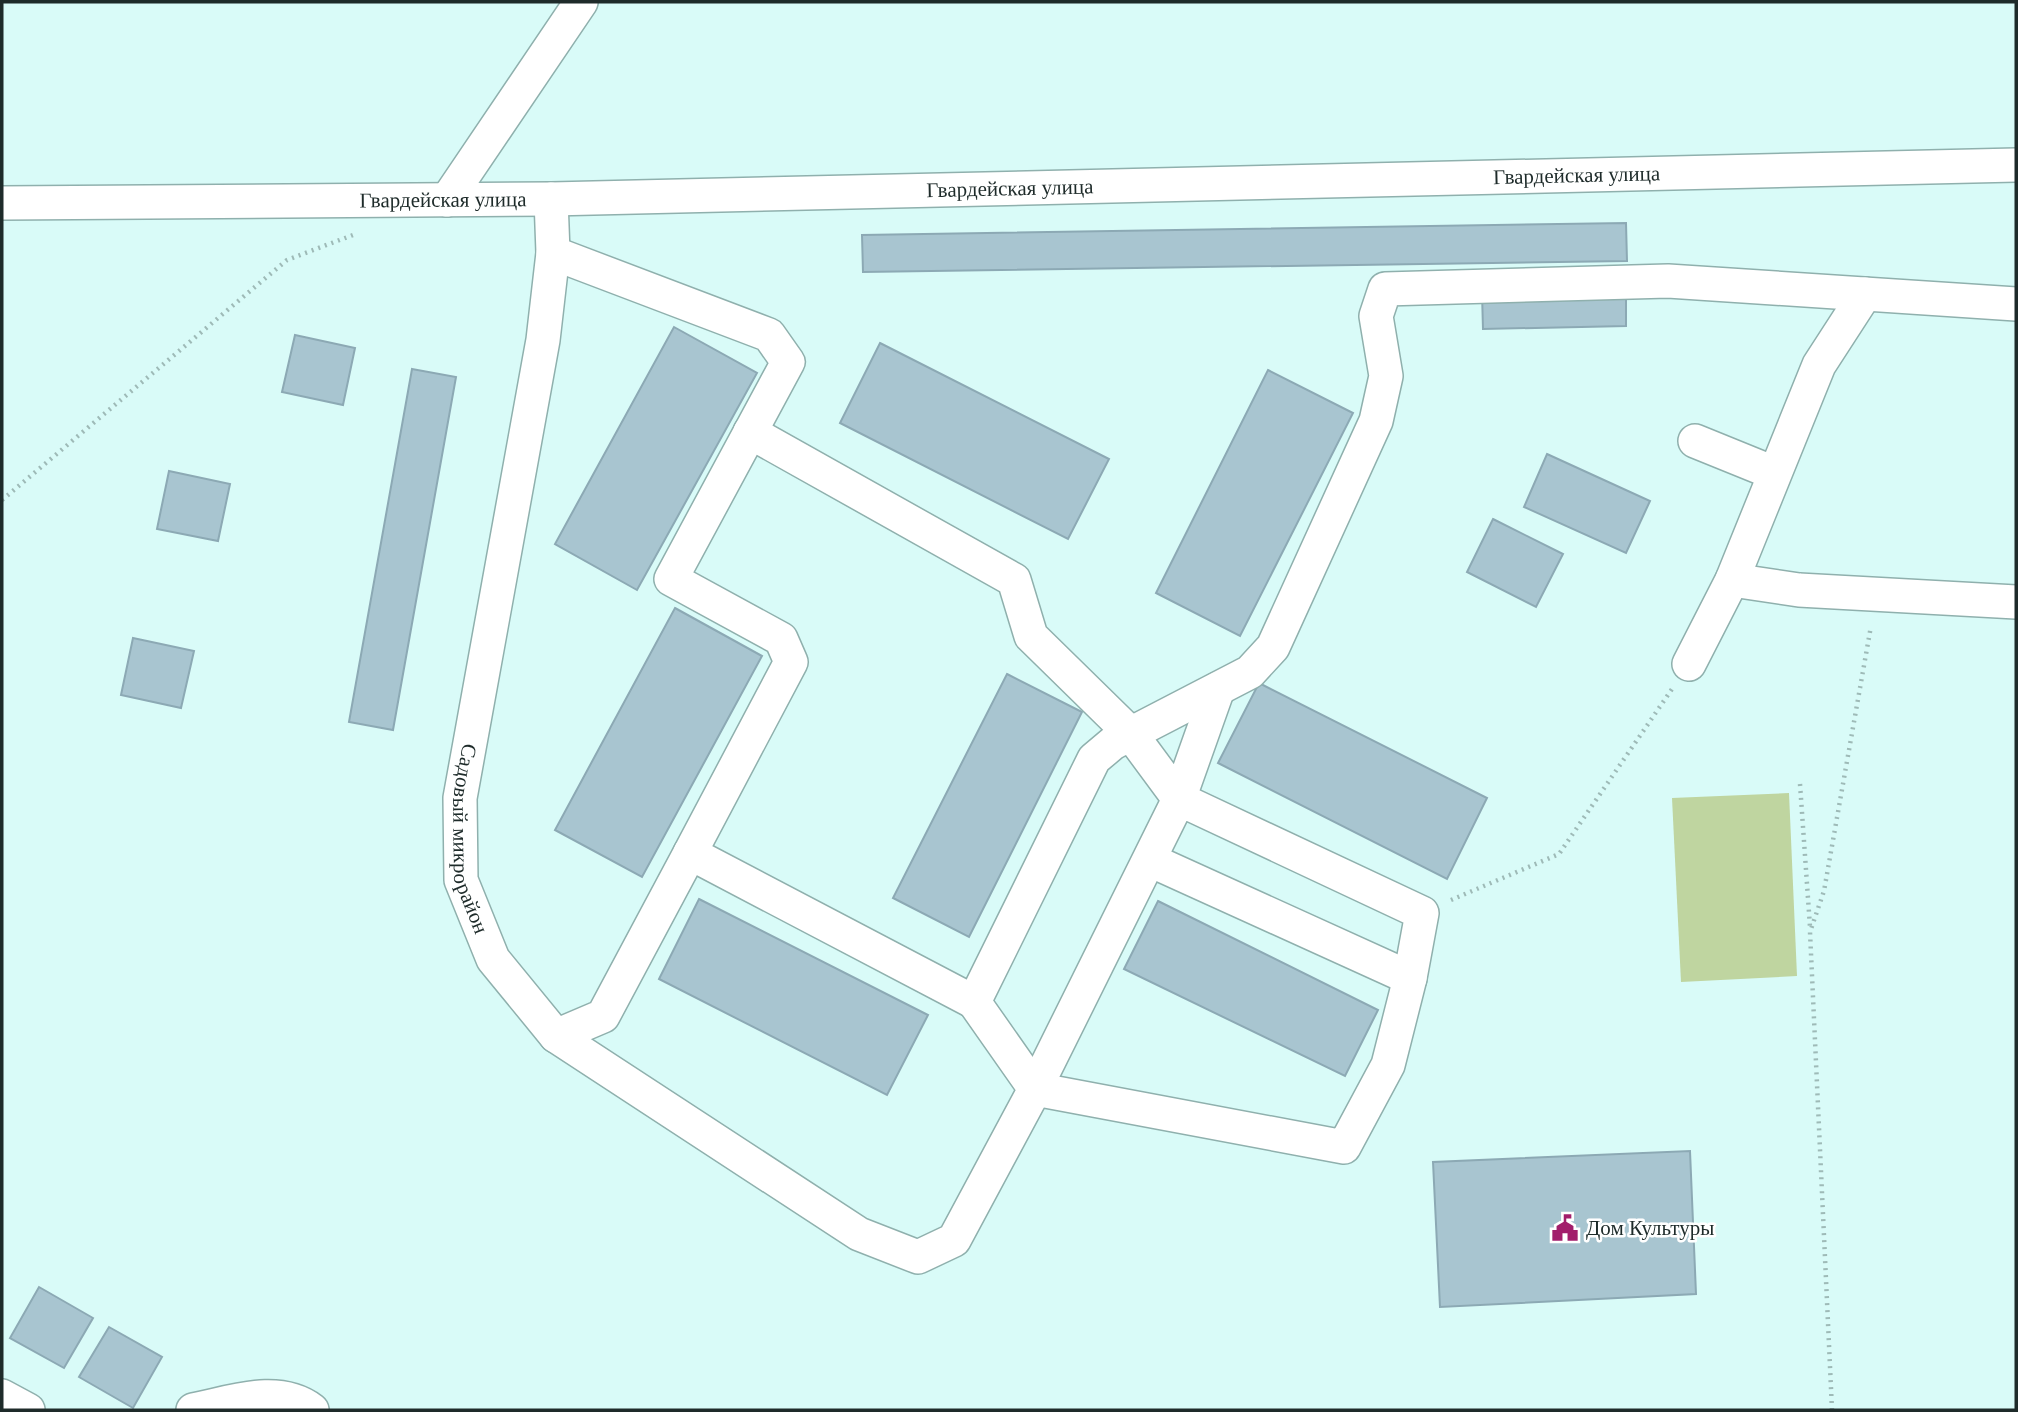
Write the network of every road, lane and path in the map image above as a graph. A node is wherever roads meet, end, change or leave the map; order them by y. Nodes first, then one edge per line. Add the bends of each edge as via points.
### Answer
1 (581, 2) edge
2 (2016, 165) edge
3 (551, 199) junction
4 (447, 200) junction
5 (2, 203) edge
6 (361, 232) dead end
7 (553, 253) junction
8 (1865, 294) junction
9 (2016, 304) edge
10 (750, 432) junction
11 (1695, 441) dead end
12 (1774, 473) junction
13 (2, 500) edge
14 (1732, 580) junction
15 (1877, 594) junction
16 (2016, 602) edge
17 (1689, 664) joint
18 (1218, 689) junction
19 (1131, 734) junction
20 (1800, 784) dead end
21 (1179, 799) junction
22 (690, 853) junction
23 (1150, 860) junction
24 (1422, 913) junction
25 (1810, 932) junction
26 (1410, 978) junction
27 (974, 1002) junction
28 (555, 1036) junction
29 (1035, 1088) junction
30 (2, 1396) edge
31 (28, 1410) edge
32 (193, 1410) edge
33 (312, 1410) edge
34 (1832, 1410) edge

1 - 4 street
2 - 3 street, Гвардейская улица
3 - 4 street, Гвардейская улица
3 - 7 street, Садовый микрорайон
4 - 5 street, Гвардейская улица
6 - 13 path via 287,260
7 - 10 street via 769,335 788,362
7 - 28 street, Садовый микрорайон via 543,340 460,798 461,880 488,948
8 - 9 street
8 - 12 street via 1819,365
8 - 18 street via 1668,281 1385,289 1376,316 1386,376 1376,421 1273,647 1250,672
10 - 19 street via 1014,580 1031,636
10 - 22 street via 671,579 781,639 791,662
11 - 12 street
12 - 14 street
14 - 15 street via 1799,590
14 - 17 street
15 - 16 street
15 - 25 path via 1824,891
17 - 24 path via 1559,854
18 - 19 street
18 - 21 street
19 - 21 street
19 - 27 street via 1094,759
20 - 25 path
21 - 23 street
21 - 24 street
22 - 27 street
22 - 28 street via 603,1016
23 - 26 street
23 - 29 street
24 - 26 street
25 - 34 path
26 - 29 street via 1388,1065 1345,1147
27 - 29 street
28 - 29 street, Садовый микрорайон via 859,1234 918,1257 954,1240
30 - 31 street
32 - 33 street via 268,1395

